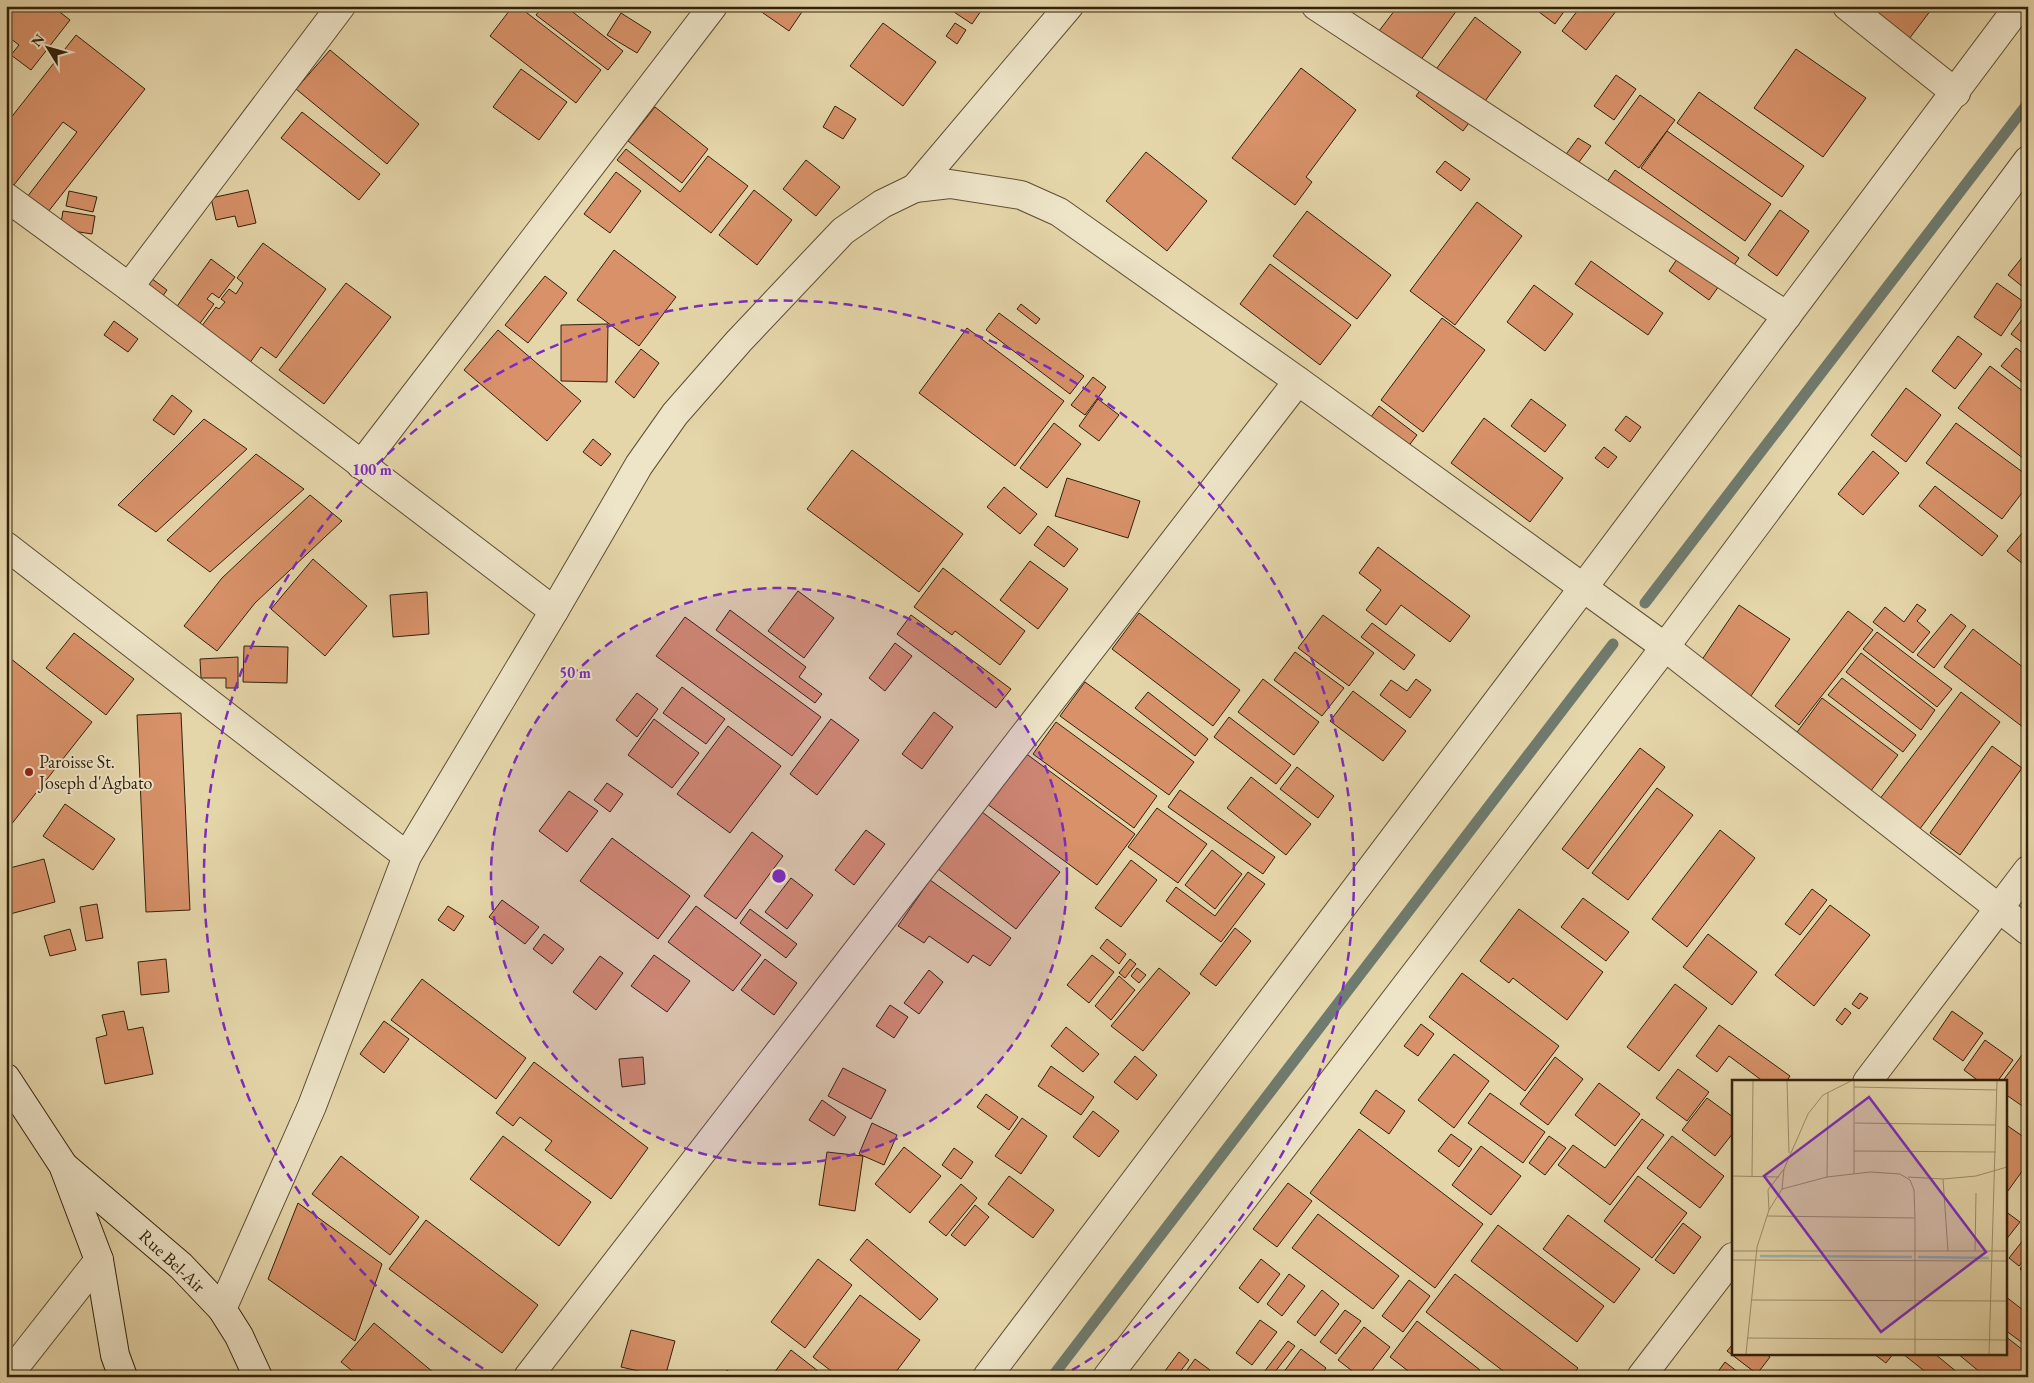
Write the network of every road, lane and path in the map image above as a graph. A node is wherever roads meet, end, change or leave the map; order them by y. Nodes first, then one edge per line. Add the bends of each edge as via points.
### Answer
1 (341, 6) edge
2 (712, 6) edge
3 (1069, 6) edge
4 (1316, 6) edge
5 (1847, 6) edge
6 (2019, 6) edge
7 (1956, 93) junction
8 (2028, 160) edge
9 (915, 188) junction
10 (6, 197) edge
11 (129, 287) junction
12 (1787, 316) junction
13 (1298, 381) junction
14 (360, 465) junction
15 (6, 546) edge
16 (1583, 588) junction
17 (554, 611) junction
18 (1664, 647) junction
19 (407, 856) junction
20 (2028, 870) edge
21 (1999, 909) junction
22 (2028, 931) edge
23 (6, 1078) edge
24 (1869, 1080) edge
25 (63, 1166) junction
26 (1732, 1258) edge
27 (100, 1260) junction
28 (222, 1308) junction
29 (7, 1377) edge
30 (123, 1377) edge
31 (258, 1377) edge
32 (528, 1377) edge
33 (987, 1377) edge
34 (1107, 1377) edge
35 (1641, 1377) edge

1 - 11 street
2 - 14 street
3 - 9 street
4 - 12 street
5 - 7 street
6 - 7 street
7 - 12 street
8 - 18 street
9 - 13 street via 950,184 1021,195 1060,212
9 - 17 street via 882,204 843,231 738,341 675,414 639,465
10 - 11 street
11 - 14 street
12 - 16 street
13 - 16 street
13 - 32 street
14 - 17 street
15 - 19 street
16 - 18 street
16 - 33 street
17 - 19 street
18 - 21 street
18 - 34 street
19 - 28 street via 312,1106
20 - 21 street
21 - 22 street
21 - 24 street
23 - 25 street, Rue Bel-Air
25 - 27 street, Rue Bel-Air
25 - 28 street, Rue Bel-Air via 181,1266
26 - 35 street
27 - 29 street
27 - 30 street, Rue Bel-Air via 115,1354
28 - 31 street, Rue Bel-Air

